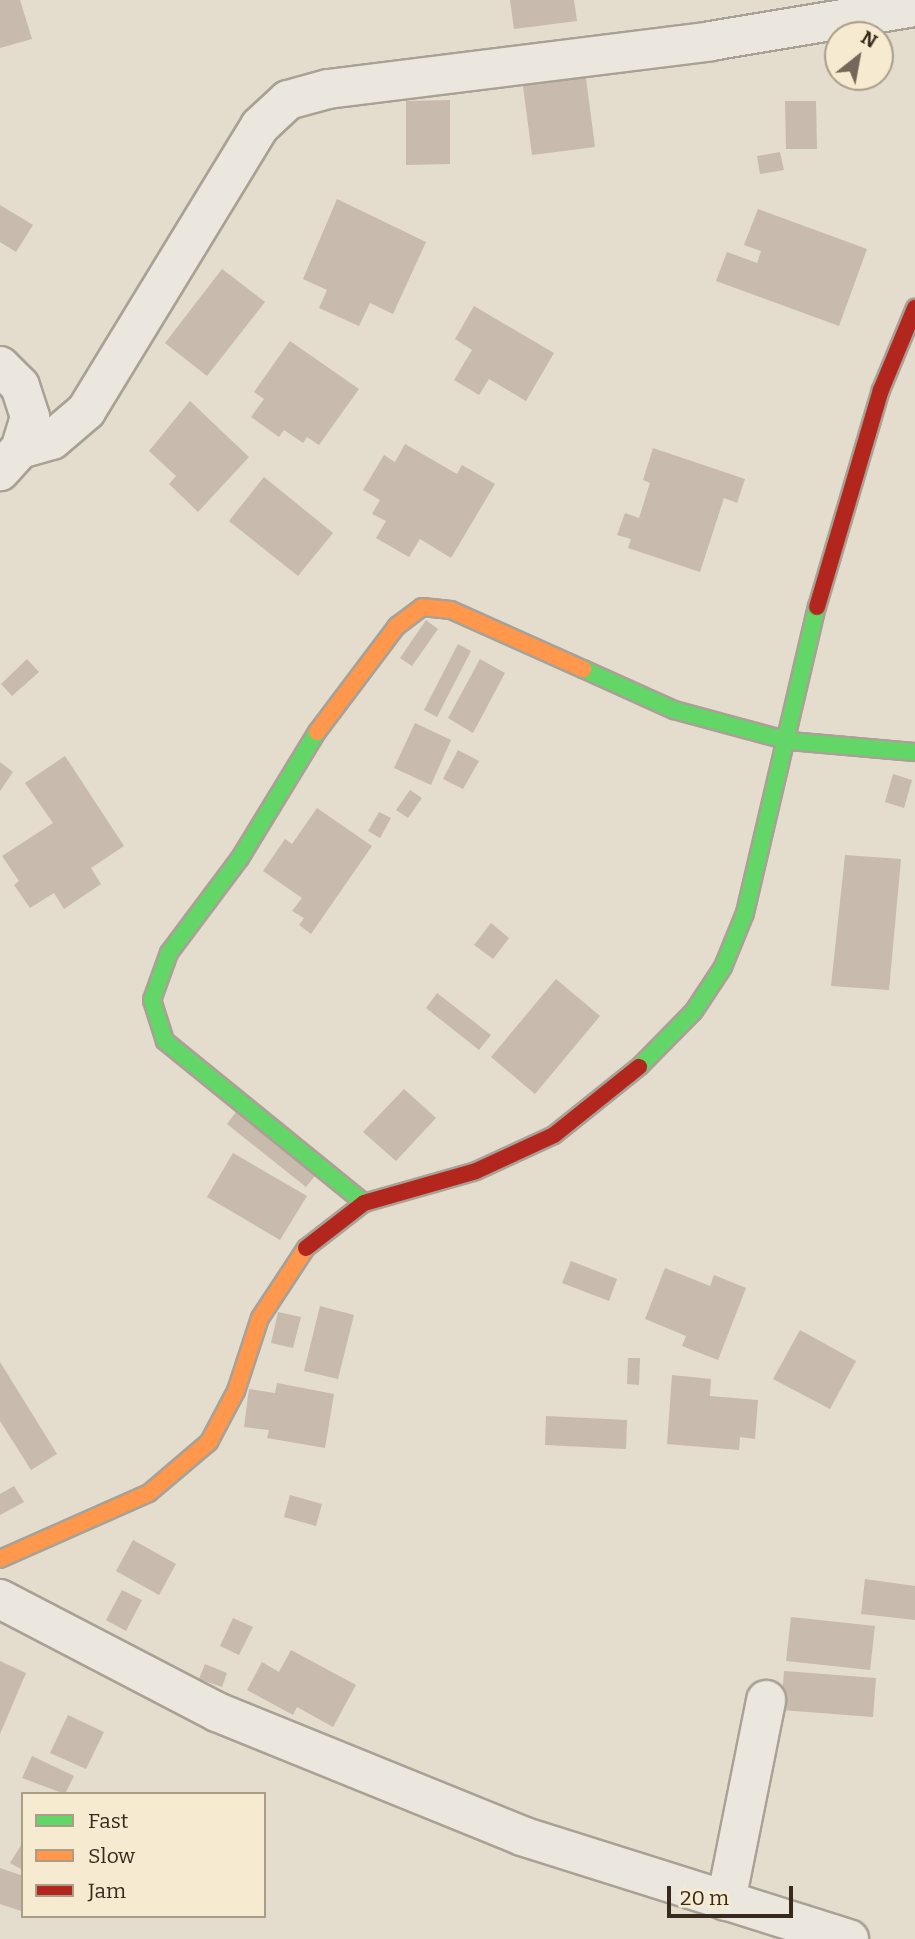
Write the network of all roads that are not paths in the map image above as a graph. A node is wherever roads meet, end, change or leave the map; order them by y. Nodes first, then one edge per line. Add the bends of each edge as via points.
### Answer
1 (915, 7) edge
2 (915, 308) edge
3 (0, 366) edge
4 (10, 460) edge
5 (789, 741) junction
6 (915, 752) edge
7 (364, 1203) junction
8 (0, 1559) edge
9 (0, 1599) edge
10 (766, 1700) dead end
11 (726, 1901) junction
12 (849, 1939) edge

1 - 4 street via 711,41 352,86 288,100 260,126 86,411 52,440
2 - 5 street via 881,390 819,597
3 - 4 street via 27,400 30,417
5 - 6 street
5 - 7 street via 763,855 728,957 694,1010 661,1047 591,1110 518,1154
5 - 7 street via 663,706 451,610 422,607 397,626 326,717 240,858 169,953 152,1000 165,1041
7 - 8 street via 311,1241 285,1274 260,1318 236,1391 209,1442 177,1474 149,1493
9 - 11 street via 216,1712 522,1836
10 - 11 street
11 - 12 street

